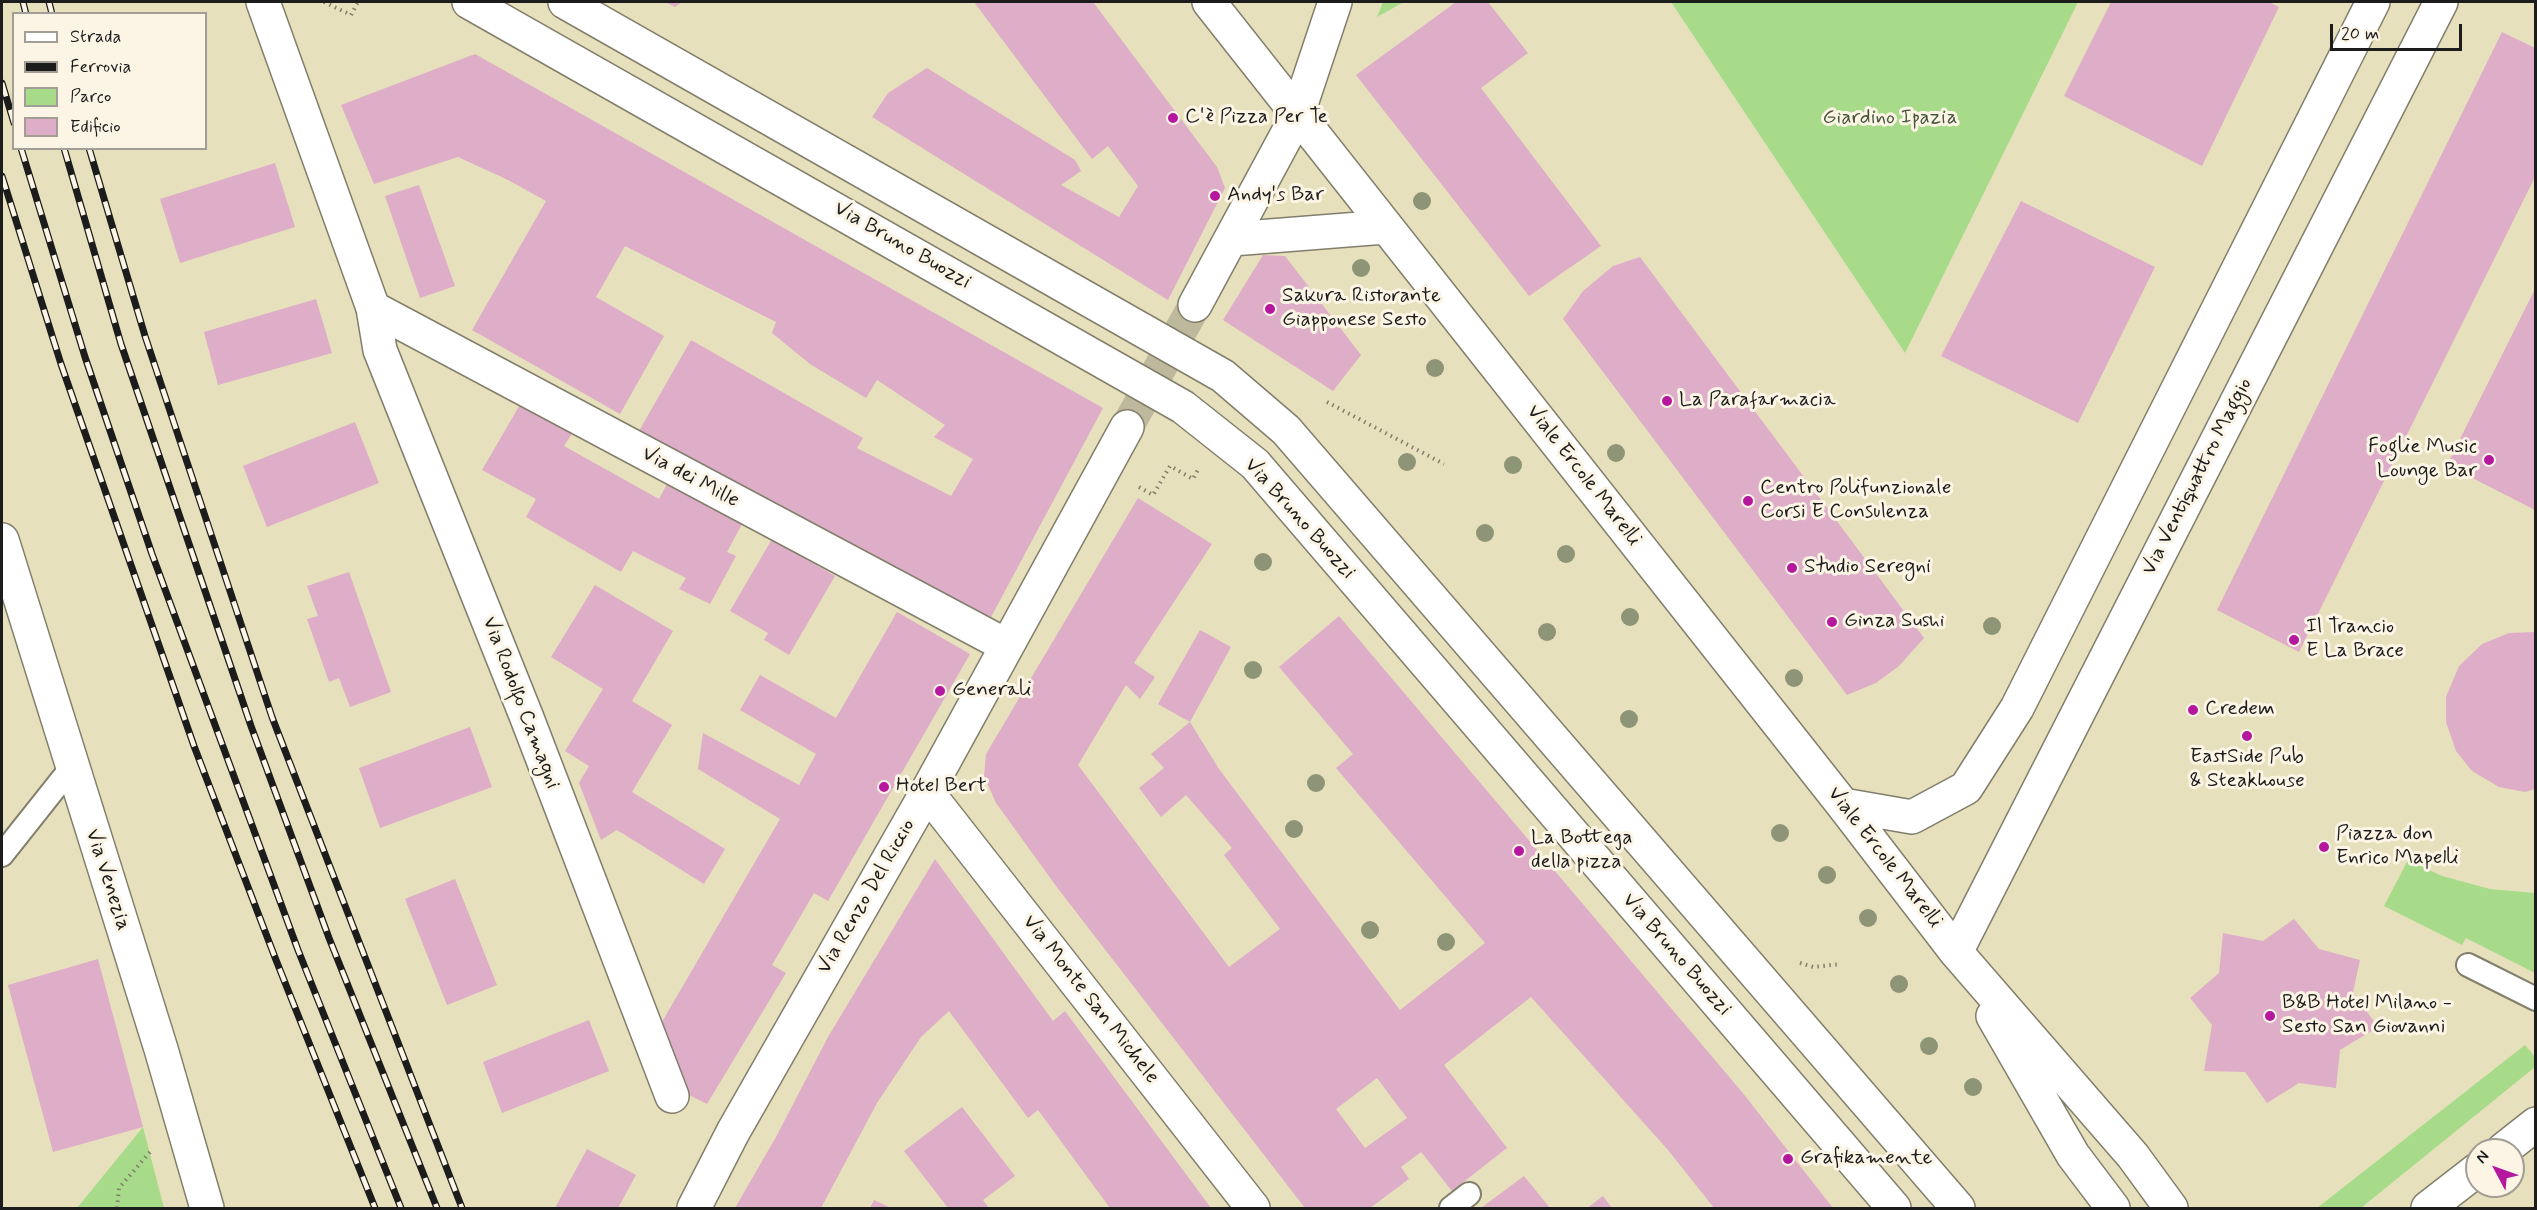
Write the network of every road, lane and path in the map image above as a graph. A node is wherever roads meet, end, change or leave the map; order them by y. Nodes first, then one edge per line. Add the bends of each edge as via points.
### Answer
1 (263, 2) edge
2 (324, 2) edge
3 (358, 2) edge
4 (470, 2) edge
5 (565, 2) edge
6 (1209, 2) edge
7 (1335, 2) edge
8 (2373, 2) edge
9 (2440, 2) edge
10 (1297, 116) junction
11 (1385, 227) junction
12 (1232, 239) junction
13 (1195, 305) tunnel mouth
14 (373, 309) junction
15 (1327, 402) dead end
16 (1127, 427) tunnel mouth
17 (1444, 464) dead end
18 (1201, 465) dead end
19 (1153, 495) dead end
20 (3, 546) edge
21 (1007, 646) junction
22 (71, 768) junction
23 (927, 792) junction
24 (1843, 805) junction
25 (2, 855) edge
26 (1956, 952) junction
27 (1794, 960) dead end
28 (1841, 963) dead end
29 (2468, 965) dead end
30 (2535, 999) edge
31 (672, 1096) dead end
32 (2535, 1124) edge
33 (2518, 1138) edge
34 (153, 1149) dead end
35 (2073, 1155) junction
36 (2465, 1180) edge
37 (1469, 1194) dead end
38 (117, 1209) edge
39 (207, 1209) edge
40 (694, 1209) edge
41 (1253, 1209) edge
42 (1451, 1209) edge
43 (1894, 1209) edge
44 (1958, 1209) edge
45 (2093, 1209) edge
46 (2113, 1209) edge
47 (2171, 1209) edge
48 (2428, 1209) edge

1 - 14 street, Via Rodolfo Camagni
2 - 3 path via 351,15
4 - 43 street, Via Bruno Buozzi via 1183,406 1255,465
5 - 44 street via 1223,376 1277,423
6 - 10 street, Viale Ercole Marelli
7 - 10 street
8 - 24 street via 2017,708 1966,788 1912,817
9 - 26 street, Via Ventiquattro Maggio
10 - 11 street, Viale Ercole Marelli
10 - 12 street
11 - 12 street
11 - 24 street, Viale Ercole Marelli
12 - 13 street
14 - 21 street, Via dei Mille
14 - 31 street, Via Rodolfo Camagni via 380,350
15 - 17 path
16 - 21 street, Via Renzo Del Riccio
18 - 19 path via 1193,479 1170,466
20 - 22 street, Via Venezia
21 - 23 street, Via Renzo Del Riccio
22 - 25 lane
22 - 39 street, Via Venezia via 161,1049
23 - 40 street, Via Renzo Del Riccio via 733,1132
23 - 41 street, Via Monte San Michele
24 - 26 street, Viale Ercole Marelli
26 - 35 street, Viale Ercole Marelli
26 - 47 street, Viale Ercole Marelli via 2133,1156
27 - 28 path via 1813,967
29 - 30 lane
32 - 33 street
34 - 38 path via 119,1188
35 - 45 street, Viale Ercole Marelli
35 - 46 street, Viale Ercole Marelli
36 - 48 street
37 - 42 lane

